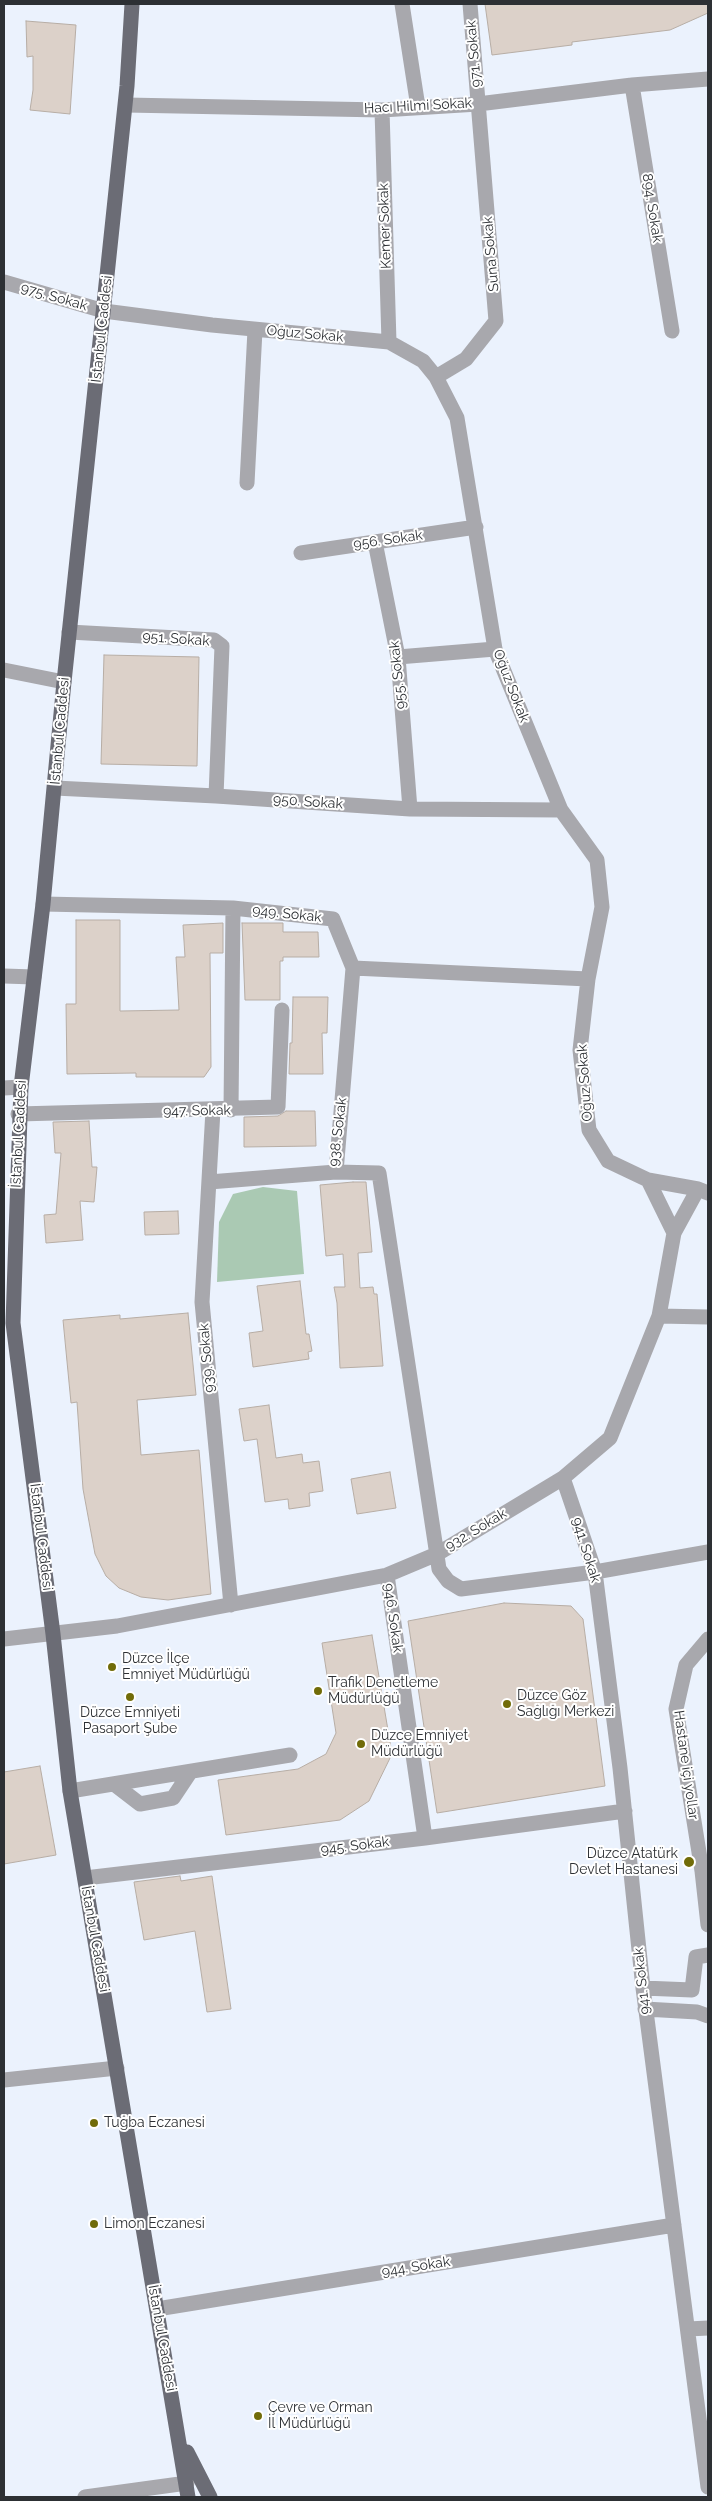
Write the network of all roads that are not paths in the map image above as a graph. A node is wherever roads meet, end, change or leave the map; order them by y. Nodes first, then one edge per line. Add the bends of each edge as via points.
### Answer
1 (132, 4) edge
2 (402, 4) edge
3 (470, 4) edge
4 (708, 79) edge
5 (632, 85) junction
6 (478, 104) junction
7 (126, 105) junction
8 (418, 107) junction
9 (382, 110) junction
10 (4, 282) edge
11 (104, 311) junction
12 (255, 330) junction
13 (672, 331) dead end
14 (389, 342) junction
15 (436, 377) junction
16 (248, 483) dead end
17 (476, 527) junction
18 (375, 542) junction
19 (301, 553) dead end
20 (69, 632) junction
21 (496, 649) junction
22 (398, 657) junction
23 (4, 670) edge
24 (64, 682) junction
25 (55, 788) junction
26 (216, 796) junction
27 (410, 809) junction
28 (561, 810) junction
29 (43, 904) junction
30 (233, 908) junction
31 (353, 968) junction
32 (4, 976) edge
33 (34, 977) junction
34 (588, 979) junction
35 (282, 1010) dead end
36 (21, 1086) junction
37 (4, 1088) edge
38 (213, 1110) junction
39 (230, 1110) junction
40 (18, 1114) junction
41 (336, 1172) junction
42 (648, 1180) junction
43 (209, 1182) junction
44 (703, 1191) edge
45 (674, 1233) junction
46 (659, 1316) junction
47 (708, 1317) edge
48 (9, 1323) edge
49 (563, 1478) junction
50 (708, 1552) edge
51 (437, 1554) junction
52 (595, 1572) junction
53 (387, 1576) junction
54 (231, 1605) junction
55 (53, 1634) junction
56 (708, 1638) edge
57 (4, 1639) edge
58 (290, 1755) dead end
59 (192, 1772) junction
60 (114, 1784) junction
61 (70, 1791) junction
62 (625, 1811) junction
63 (425, 1838) junction
64 (705, 1867) edge
65 (84, 1878) junction
66 (708, 1925) edge
67 (708, 1955) edge
68 (643, 1988) junction
69 (646, 2009) junction
70 (708, 2016) edge
71 (117, 2068) junction
72 (4, 2080) edge
73 (674, 2225) junction
74 (157, 2309) junction
75 (708, 2328) edge
76 (688, 2329) junction
77 (179, 2437) junction
78 (708, 2487) edge
79 (187, 2490) edge
80 (85, 2497) edge
81 (210, 2497) edge

1 - 7 main road, İstanbul Caddesi
2 - 8 street
3 - 6 street, 971. Sokak
4 - 5 street, Hacı Hilmi Sokak
5 - 6 street, Hacı Hilmi Sokak
5 - 13 street, 894. Sokak
6 - 8 street, Hacı Hilmi Sokak
6 - 15 street, Suna Sokak via 496,321 466,359
7 - 9 street, Hacı Hilmi Sokak
7 - 11 main road, İstanbul Caddesi
8 - 9 street, Hacı Hilmi Sokak
9 - 14 street, Kemer Sokak
10 - 11 street, 975. Sokak
11 - 12 street, Oğuz Sokak
11 - 20 main road, İstanbul Caddesi
12 - 14 street, Oğuz Sokak
12 - 16 street
14 - 15 street, Oğuz Sokak via 422,361
15 - 17 street, Oğuz Sokak via 457,418
17 - 18 street, 956. Sokak
17 - 21 street, Oğuz Sokak
18 - 19 street, 956. Sokak
18 - 22 street, 955. Sokak
20 - 24 main road, İstanbul Caddesi
20 - 26 street, 951. Sokak via 214,640 222,646
21 - 22 street
21 - 28 street, Oğuz Sokak
22 - 27 street, 955. Sokak
23 - 24 street
24 - 25 main road, İstanbul Caddesi
25 - 26 street, 950. Sokak
25 - 29 main road, İstanbul Caddesi
26 - 27 street, 950. Sokak
27 - 28 street, 950. Sokak
28 - 34 street, Oğuz Sokak via 596,860 602,907
29 - 30 street, 949. Sokak
29 - 33 main road, İstanbul Caddesi
30 - 31 street, 949. Sokak via 333,919
30 - 39 street
31 - 34 street
31 - 41 street, 938. Sokak
32 - 33 street
33 - 36 main road, İstanbul Caddesi
34 - 42 street, Oğuz Sokak via 580,1050 589,1130 608,1161
35 - 39 street, 947. Sokak via 278,1107
36 - 37 street
36 - 40 main road, İstanbul Caddesi
38 - 39 street, 947. Sokak
38 - 40 street, 947. Sokak
38 - 43 street, 939. Sokak
40 - 48 main road, İstanbul Caddesi
41 - 43 street, 938. Sokak
41 - 51 street via 379,1173
42 - 44 street, Oğuz Sokak
42 - 45 street
43 - 54 street, 939. Sokak via 202,1302
44 - 45 street, 932. Sokak
45 - 46 street, 932. Sokak
46 - 47 street
46 - 49 street, 932. Sokak via 610,1438
48 - 55 main road, İstanbul Caddesi
49 - 51 street, 932. Sokak
49 - 52 street, 941. Sokak
50 - 52 street
51 - 52 street via 443,1576 461,1589
51 - 53 street, 932. Sokak
52 - 62 street, 941. Sokak
53 - 54 street, 932. Sokak
53 - 63 street, 946. Sokak
54 - 55 street, 932. Sokak
55 - 57 street, 932. Sokak
55 - 61 main road, İstanbul Caddesi
56 - 64 street, Hastane içi yollar via 686,1665 676,1709
58 - 59 street
59 - 60 street
59 - 60 street via 173,1798 140,1804
60 - 61 street
61 - 65 main road, İstanbul Caddesi
62 - 63 street, 945. Sokak
62 - 68 street, 941. Sokak
63 - 65 street, 945. Sokak
64 - 66 street, Hastane içi yollar
65 - 71 main road, İstanbul Caddesi
67 - 68 street via 696,1957 692,1990
68 - 69 street, 941. Sokak
69 - 70 street via 697,2012
69 - 73 street, 941. Sokak
71 - 72 street
71 - 74 main road, İstanbul Caddesi
73 - 74 street, 944. Sokak
73 - 76 street, 941. Sokak
74 - 77 main road, İstanbul Caddesi
75 - 76 street
76 - 78 street, 941. Sokak
77 - 79 main road, İstanbul Caddesi
77 - 81 main road
79 - 80 street

